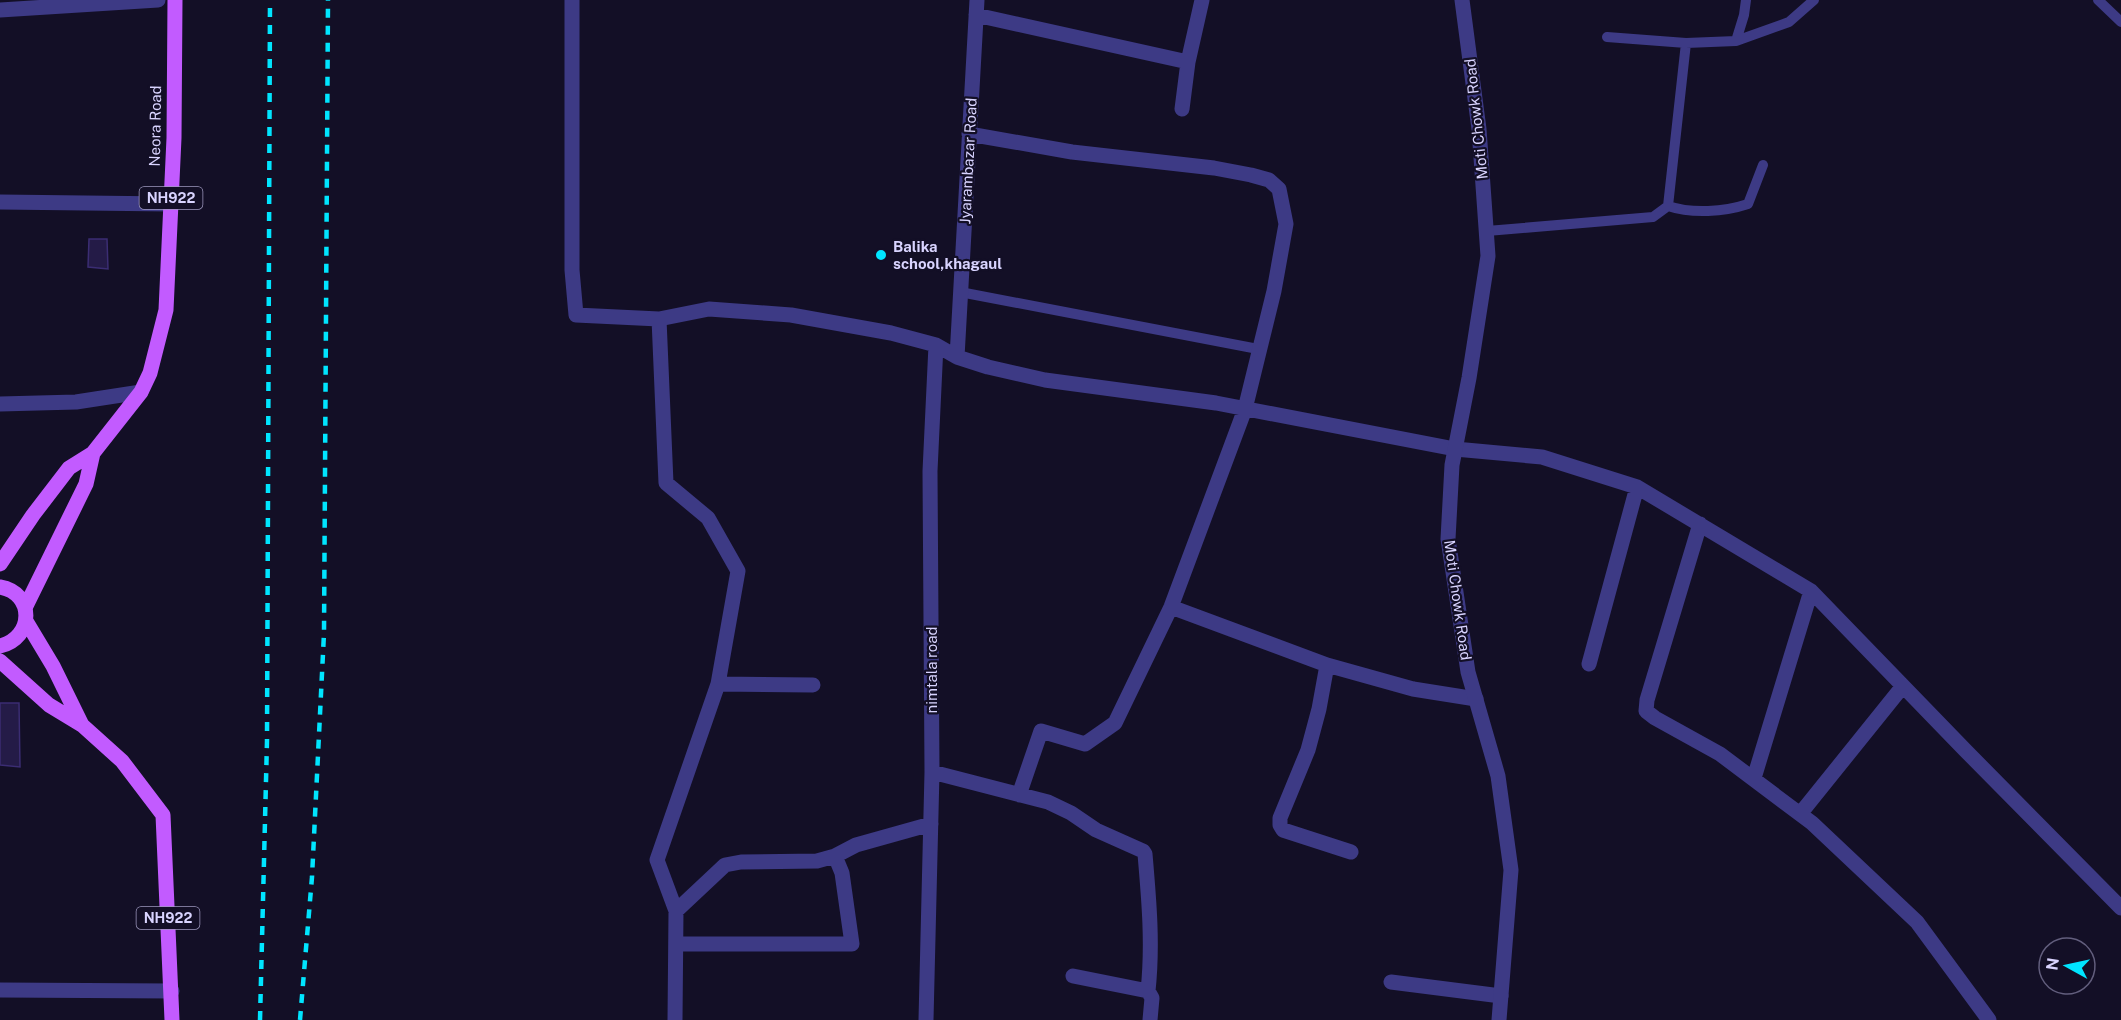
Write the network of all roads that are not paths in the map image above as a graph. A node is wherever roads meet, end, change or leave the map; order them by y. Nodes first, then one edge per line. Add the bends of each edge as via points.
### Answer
1 (158, 0) edge
2 (175, 0) edge
3 (572, 0) edge
4 (1202, 0) edge
5 (1462, 0) edge
6 (1746, 0) edge
7 (1815, 0) edge
8 (2098, 0) edge
9 (977, 7) edge
10 (0, 10) edge
11 (2121, 22) edge
12 (1607, 37) dead end
13 (1736, 41) junction
14 (1686, 44) junction
15 (1188, 62) junction
16 (1182, 109) dead end
17 (969, 134) junction
18 (1763, 165) dead end
19 (0, 202) edge
20 (171, 204) junction
21 (1668, 206) junction
22 (1486, 231) junction
23 (960, 292) junction
24 (659, 319) junction
25 (936, 345) junction
26 (1258, 349) junction
27 (957, 357) junction
28 (141, 392) junction
29 (0, 404) edge
30 (1245, 409) junction
31 (1455, 449) junction
32 (93, 453) junction
33 (1637, 487) junction
34 (1701, 524) junction
35 (0, 564) edge
36 (0, 587) edge
37 (1811, 591) junction
38 (1171, 608) junction
39 (26, 615) junction
40 (0, 646) edge
41 (0, 661) edge
42 (1589, 664) dead end
43 (1327, 665) junction
44 (718, 684) junction
45 (813, 685) dead end
46 (1903, 686) junction
47 (1476, 699) junction
48 (82, 725) junction
49 (932, 772) junction
50 (1754, 778) junction
51 (1019, 795) junction
52 (1800, 814) junction
53 (931, 824) junction
54 (1351, 852) dead end
55 (835, 856) junction
56 (2121, 908) edge
57 (676, 911) junction
58 (676, 944) junction
59 (1073, 976) dead end
60 (1391, 982) dead end
61 (0, 990) edge
62 (172, 991) junction
63 (1148, 991) junction
64 (1501, 996) junction
65 (172, 1020) edge
66 (675, 1020) edge
67 (926, 1020) edge
68 (1150, 1020) edge
69 (1500, 1020) edge
70 (1989, 1020) edge

1 - 10 street
2 - 20 main road, Neora Road / NH922
3 - 24 street via 572,258 576,315
4 - 15 street
5 - 22 street, Moti Chowk Road via 1479,129
6 - 13 lane
7 - 13 lane via 1789,22
8 - 11 lane
9 - 15 street
9 - 17 street, Jyarambazar Road
12 - 14 lane
13 - 14 lane
14 - 21 lane
15 - 16 street
17 - 23 street, Jyarambazar Road
17 - 26 street via 1072,152 1214,168 1269,180 1279,189 1286,224
18 - 21 lane via 1748,204 1732,209 1682,211
19 - 20 street
20 - 28 main road, Neora Road / NH922 via 166,310 150,373
21 - 22 lane via 1653,217
22 - 31 street, Moti Chowk Road via 1488,256
23 - 26 lane
23 - 27 street, Jyarambazar Road
24 - 25 street via 709,309 791,315
24 - 44 street via 666,483 708,518 738,571
25 - 27 street
25 - 49 street, nimtala road via 930,471
26 - 30 street
27 - 30 street via 1045,380
28 - 29 street via 76,402
28 - 32 main road, Neora Road
30 - 31 street
30 - 38 street
31 - 33 street via 1542,457
31 - 47 street, Moti Chowk Road via 1449,539 1468,672
32 - 35 main road via 69,468
32 - 39 main road via 86,484
33 - 34 street
33 - 42 street
34 - 37 street
34 - 50 street via 1646,711
36 - 39 main road via 21,599
37 - 46 street
37 - 50 street
38 - 43 street
38 - 51 street via 1115,723 1085,744 1041,731
39 - 40 main road via 17,638
39 - 48 main road
41 - 48 main road via 49,705
43 - 47 street via 1413,689
43 - 54 street via 1308,750 1280,825 1283,830
44 - 45 street
44 - 57 street via 657,860
46 - 52 street
46 - 56 street
47 - 64 street, Moti Chowk Road via 1498,776 1511,870
48 - 62 main road, NH922 via 122,761 163,815
49 - 51 street
49 - 53 street, nimtala road
50 - 52 street
51 - 63 street via 1048,802 1145,854 1151,957
52 - 70 street via 1917,922
53 - 55 street via 856,845
53 - 67 street, nimtala road
55 - 57 street via 817,861 724,865
55 - 58 street via 842,873 852,944
57 - 58 street
58 - 66 street
59 - 63 street
60 - 64 street
61 - 62 street
62 - 65 main road, NH922
63 - 68 street via 1152,998
64 - 69 street, Moti Chowk Road

